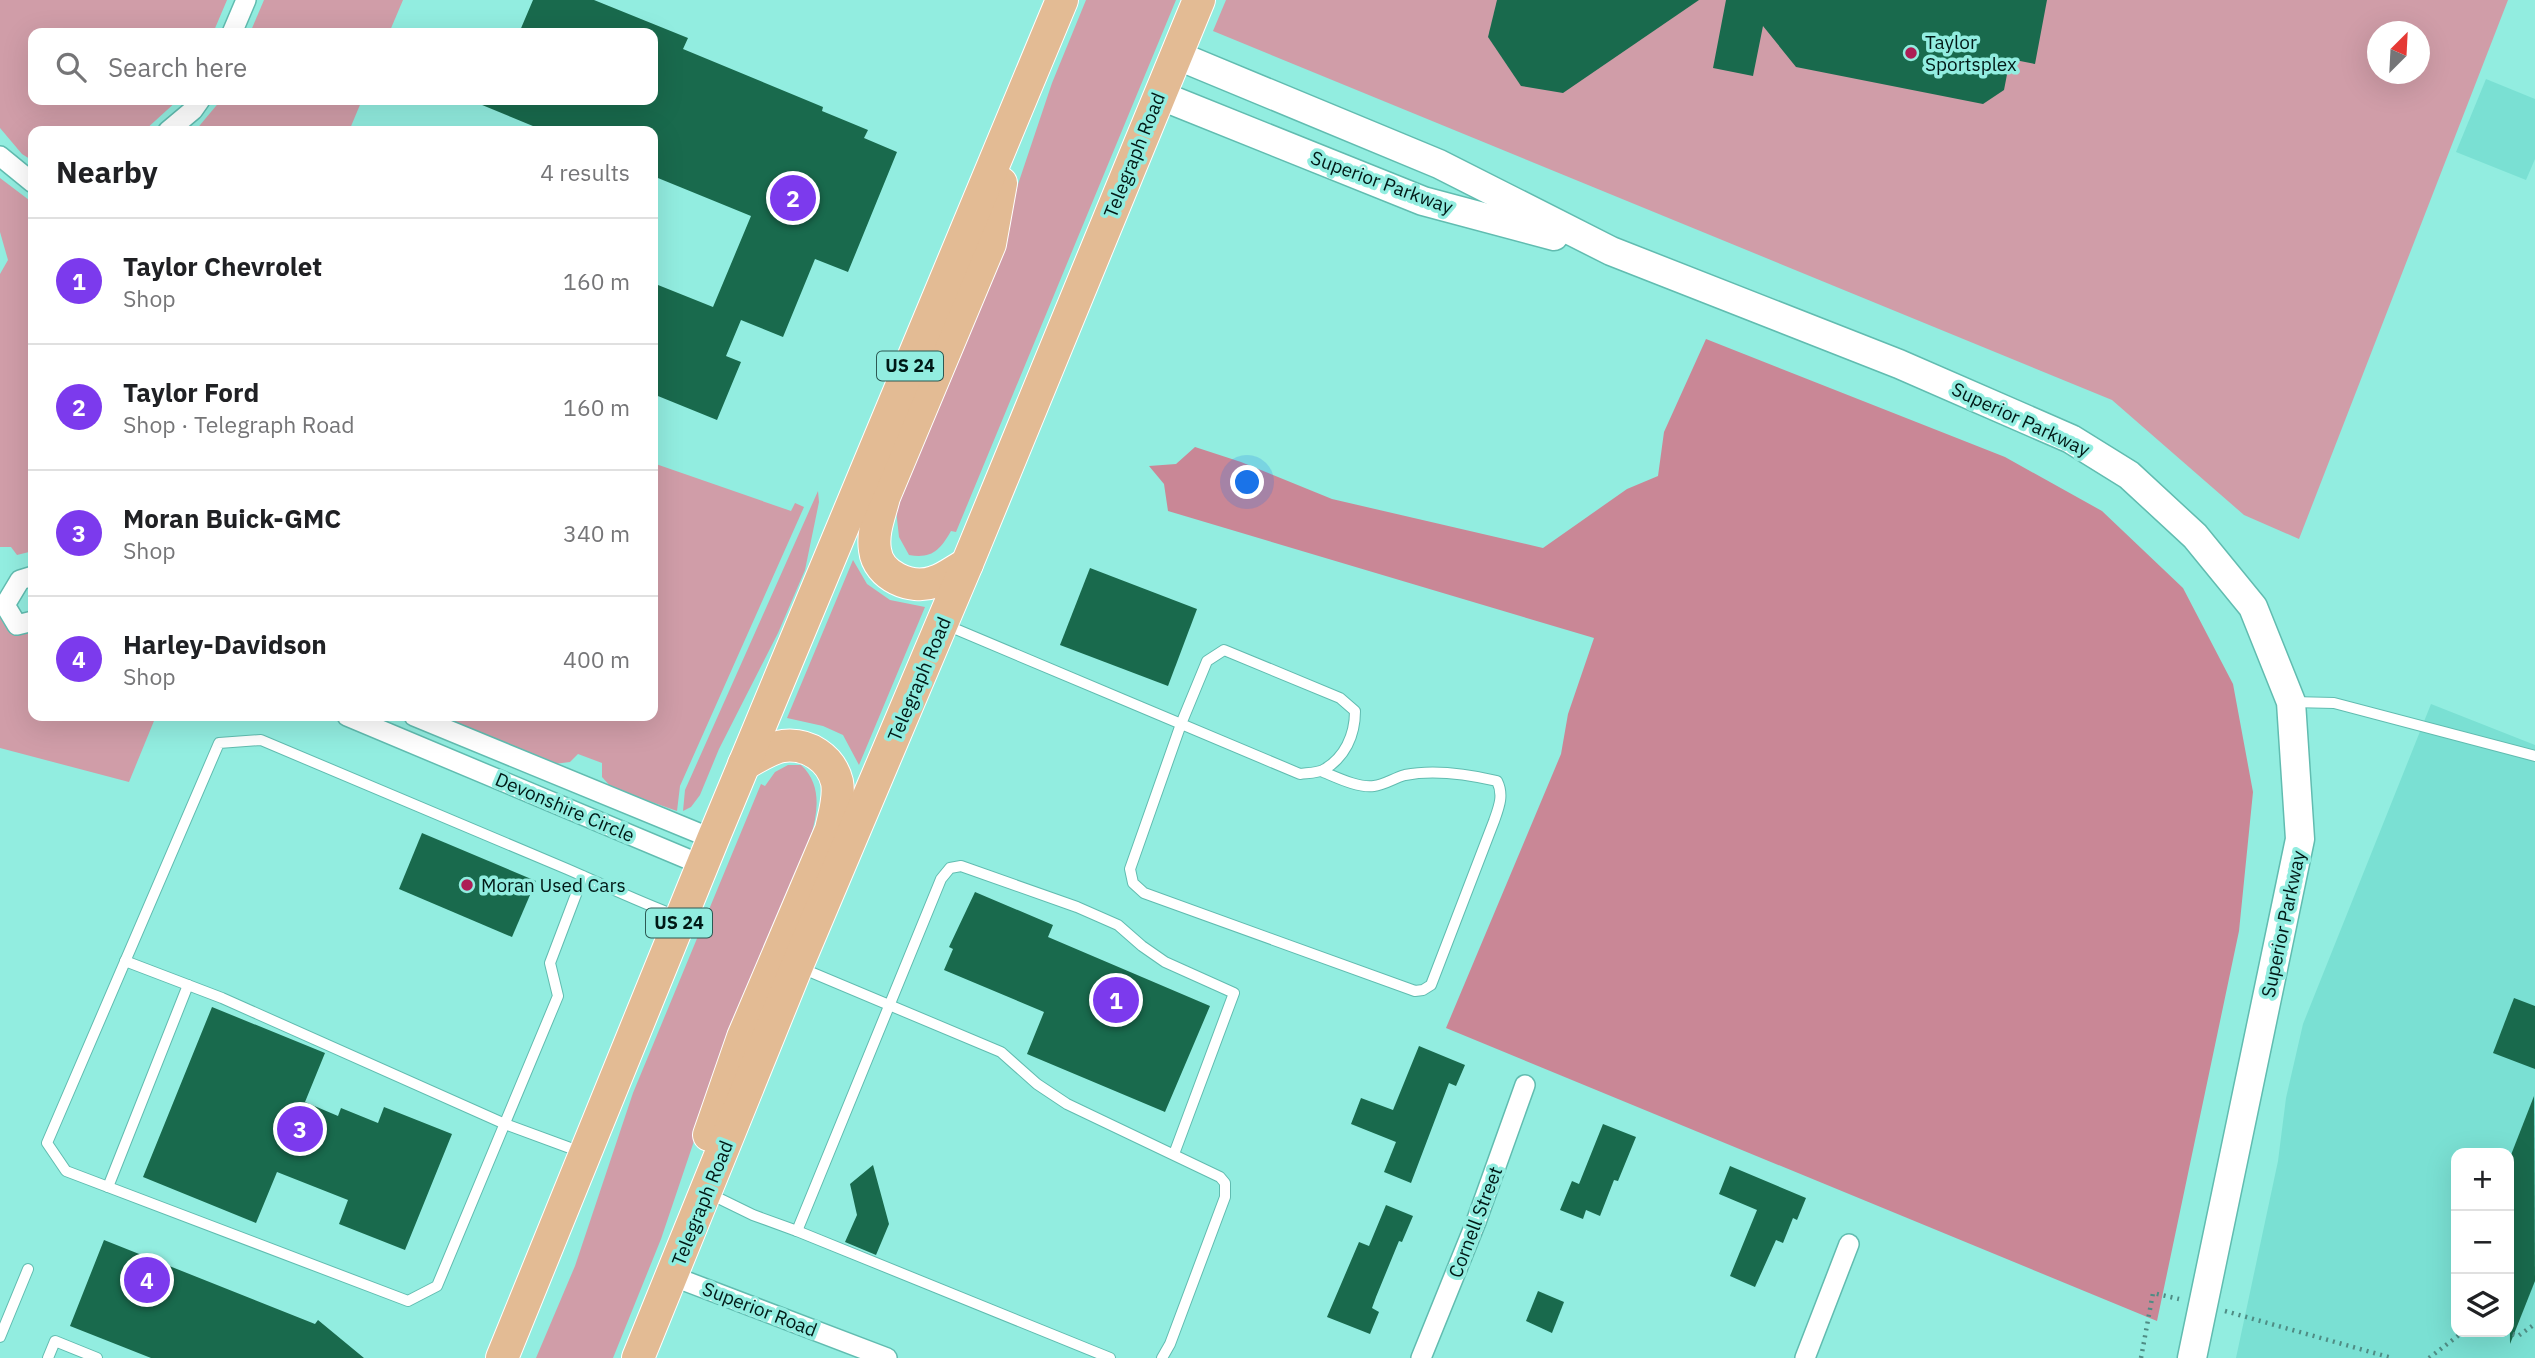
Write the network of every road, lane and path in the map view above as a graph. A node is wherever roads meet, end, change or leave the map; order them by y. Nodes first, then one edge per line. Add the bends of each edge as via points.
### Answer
1 (246, 0) edge
2 (1062, 0) edge
3 (1199, 0) edge
4 (234, 28) edge
5 (1175, 55) junction
6 (1159, 95) junction
7 (196, 105) edge
8 (174, 126) edge
9 (1010, 126) junction
10 (0, 156) edge
11 (28, 179) edge
12 (1611, 251) junction
13 (967, 564) junction
14 (28, 578) edge
15 (28, 622) edge
16 (942, 623) junction
17 (2291, 702) junction
18 (359, 721) edge
19 (426, 721) edge
20 (1181, 723) junction
21 (438, 726) junction
22 (427, 749) junction
23 (2535, 756) edge
24 (744, 764) junction
25 (1321, 771) junction
26 (707, 852) junction
27 (583, 876) junction
28 (681, 917) junction
29 (125, 961) junction
30 (797, 966) junction
31 (188, 985) junction
32 (891, 1004) junction
33 (1525, 1085) dead end
34 (505, 1124) junction
35 (585, 1153) junction
36 (1174, 1154) junction
37 (108, 1187) junction
38 (706, 1192) junction
39 (796, 1231) junction
40 (1849, 1244) dead end
41 (28, 1269) dead end
42 (672, 1276) junction
43 (2204, 1305) junction
44 (2535, 1324) edge
45 (2514, 1335) edge
46 (0, 1337) edge
47 (2457, 1337) edge
48 (48, 1358) edge
49 (97, 1358) edge
50 (502, 1358) edge
51 (525, 1358) edge
52 (638, 1358) edge
53 (887, 1358) edge
54 (1110, 1358) edge
55 (1162, 1358) edge
56 (1421, 1358) edge
57 (1805, 1358) edge
58 (2141, 1358) edge
59 (2192, 1358) edge
60 (2392, 1358) edge
61 (2430, 1358) edge

1 - 4 street
2 - 9 main road, US 24
3 - 5 main road, Telegraph Road
5 - 6 main road, Telegraph Road
5 - 12 main road, Superior Parkway via 1439,164
6 - 12 main road, Superior Parkway via 1423,201
6 - 13 main road, Telegraph Road
7 - 8 street
9 - 13 main road via 990,244 884,497 876,529 879,562 902,582 935,582
9 - 24 main road, US 24
10 - 11 street
12 - 17 main road, Superior Parkway via 1960,390 2071,439 2129,475 2195,536 2253,607
13 - 16 main road, Telegraph Road
14 - 15 street via 20,580 5,605 17,625
16 - 20 lane
16 - 30 main road, Telegraph Road
17 - 23 lane via 2334,703
17 - 43 main road, Superior Parkway via 2300,839
18 - 22 street, Devonshire Circle
19 - 21 street, Devonshire Circle
20 - 25 lane via 1300,774
20 - 25 lane via 1207,662 1223,650 1340,698 1355,711 1349,743
20 - 25 lane via 1130,869 1133,883 1144,893 1415,991 1423,990 1431,985 1494,821 1502,794 1497,781 1425,771 1374,786
21 - 22 street
21 - 26 street, Devonshire Circle
22 - 26 street, Devonshire Circle
24 - 26 main road, US 24
24 - 38 main road via 782,746 801,746 820,755 831,767 837,802 831,830 728,1075 709,1134
26 - 28 main road, US 24
27 - 28 lane
27 - 29 lane via 261,740 219,743
27 - 34 lane via 550,963 558,996
28 - 35 main road, US 24
29 - 31 lane
29 - 37 lane via 47,1143 66,1171
30 - 32 lane
30 - 38 main road, Telegraph Road
31 - 34 lane
31 - 37 lane
32 - 36 lane via 1001,1052 1067,1104
32 - 36 lane via 941,878 950,869 971,868 1118,925 1165,962 1234,993
32 - 39 lane
33 - 56 street, Cornell Street
34 - 35 lane
34 - 37 lane via 437,1286 408,1301
35 - 50 main road, US 24
35 - 51 main road via 565,1259
36 - 55 lane via 1220,1177 1225,1197
38 - 39 lane
38 - 42 main road, Telegraph Road
39 - 54 lane
40 - 57 street
41 - 46 lane
42 - 52 main road, Telegraph Road
42 - 53 street, Superior Road
43 - 58 path via 2153,1293
43 - 59 main road, Superior Parkway
43 - 60 path
44 - 45 path
47 - 61 path
48 - 49 lane via 55,1341

